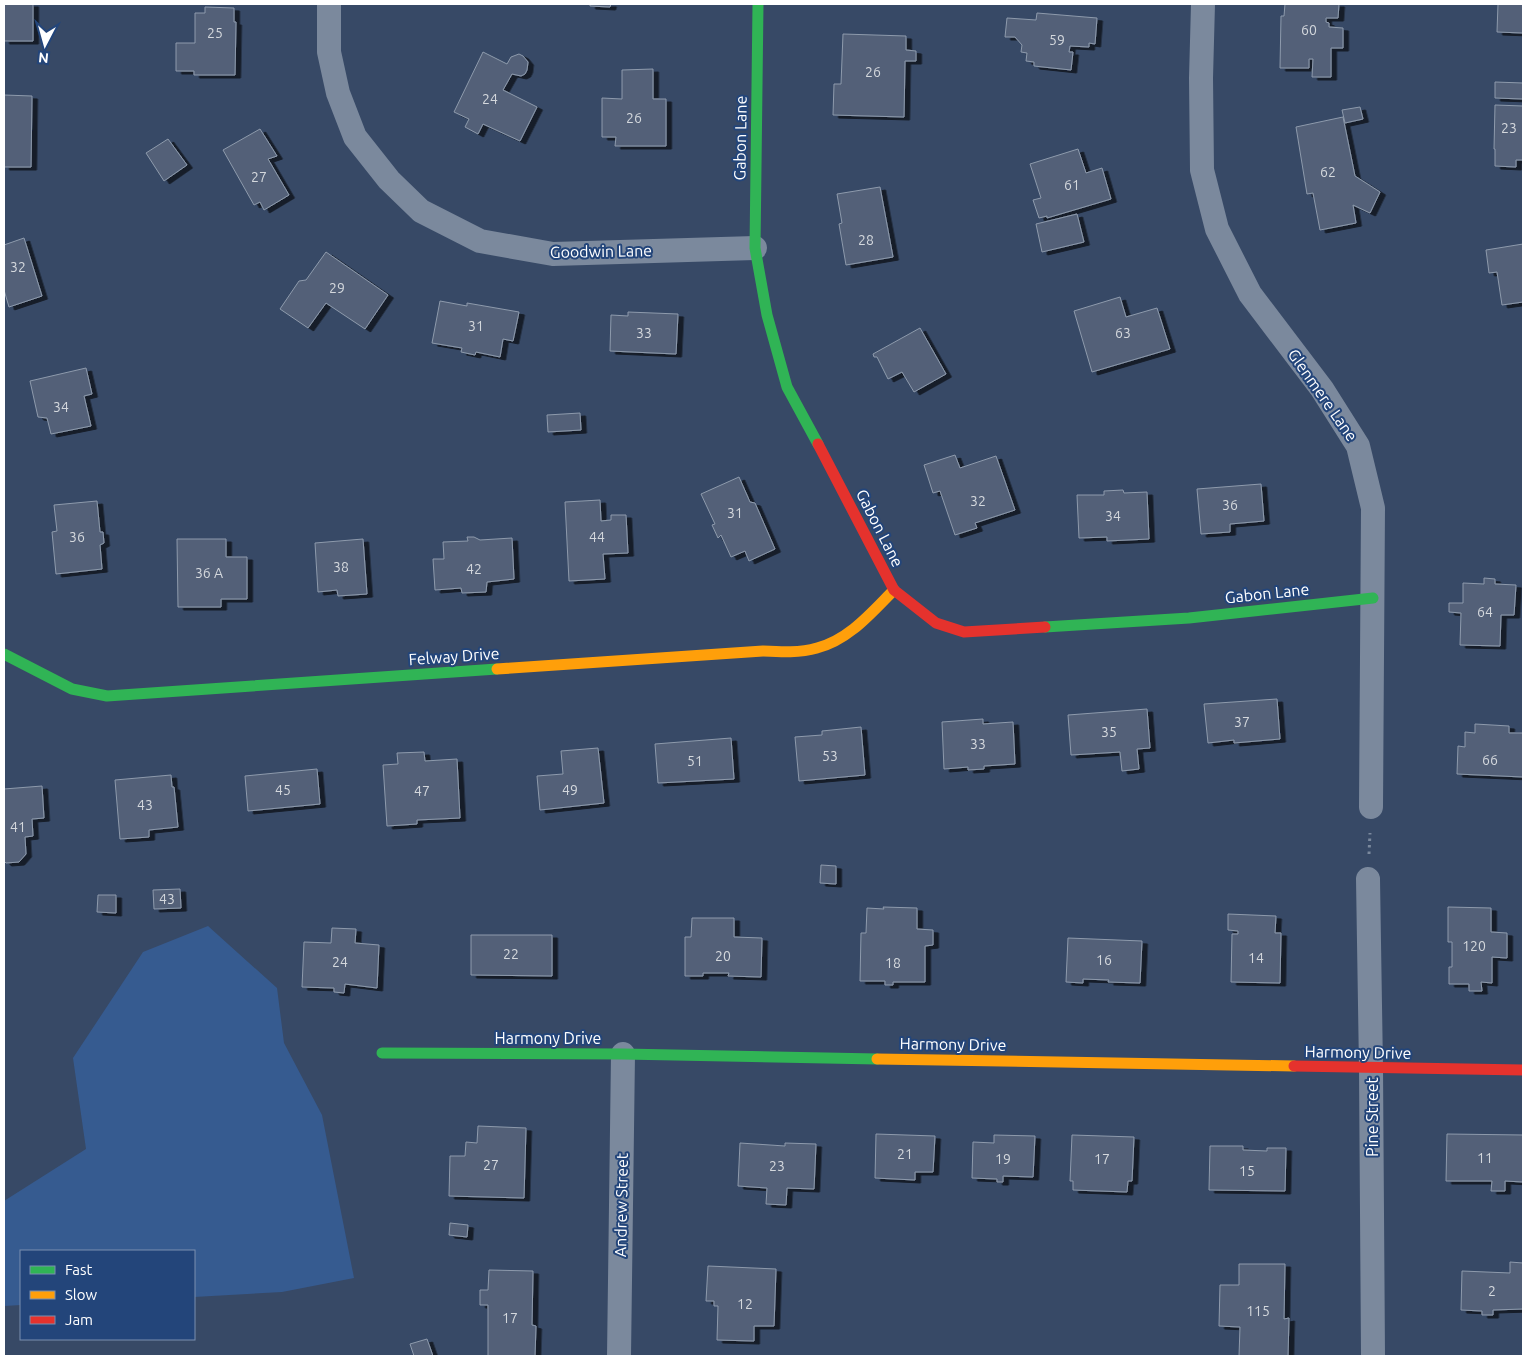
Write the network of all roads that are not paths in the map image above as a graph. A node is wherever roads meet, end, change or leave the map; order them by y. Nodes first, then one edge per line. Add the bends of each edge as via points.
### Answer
1 (329, 4) edge
2 (758, 4) edge
3 (1203, 4) edge
4 (755, 248) junction
5 (894, 590) junction
6 (1373, 598) junction
7 (4, 654) edge
8 (1371, 807) road end
9 (1368, 878) road end
10 (382, 1053) dead end
11 (623, 1054) junction
12 (1371, 1068) junction
13 (1523, 1070) edge
14 (619, 1356) edge
15 (1373, 1356) edge

1 - 4 street, Goodwin Lane via 328,52 338,93 355,137 389,180 422,211 480,240 553,254
2 - 4 street, Gabon Lane
3 - 6 street, Glenmere Lane via 1202,170 1218,229 1250,294 1322,389 1358,446 1374,508
4 - 5 street, Gabon Lane via 767,315 787,387
5 - 6 street, Gabon Lane via 936,623 964,632 1188,618
5 - 7 street, Felway Drive via 855,628 825,646 794,652 754,652 107,696 72,689
6 - 8 street, Glenmere Lane
9 - 12 street, Pine Street
10 - 11 street, Harmony Drive
11 - 12 street, Harmony Drive
11 - 14 street, Andrew Street
12 - 13 street, Harmony Drive
12 - 15 street, Pine Street

